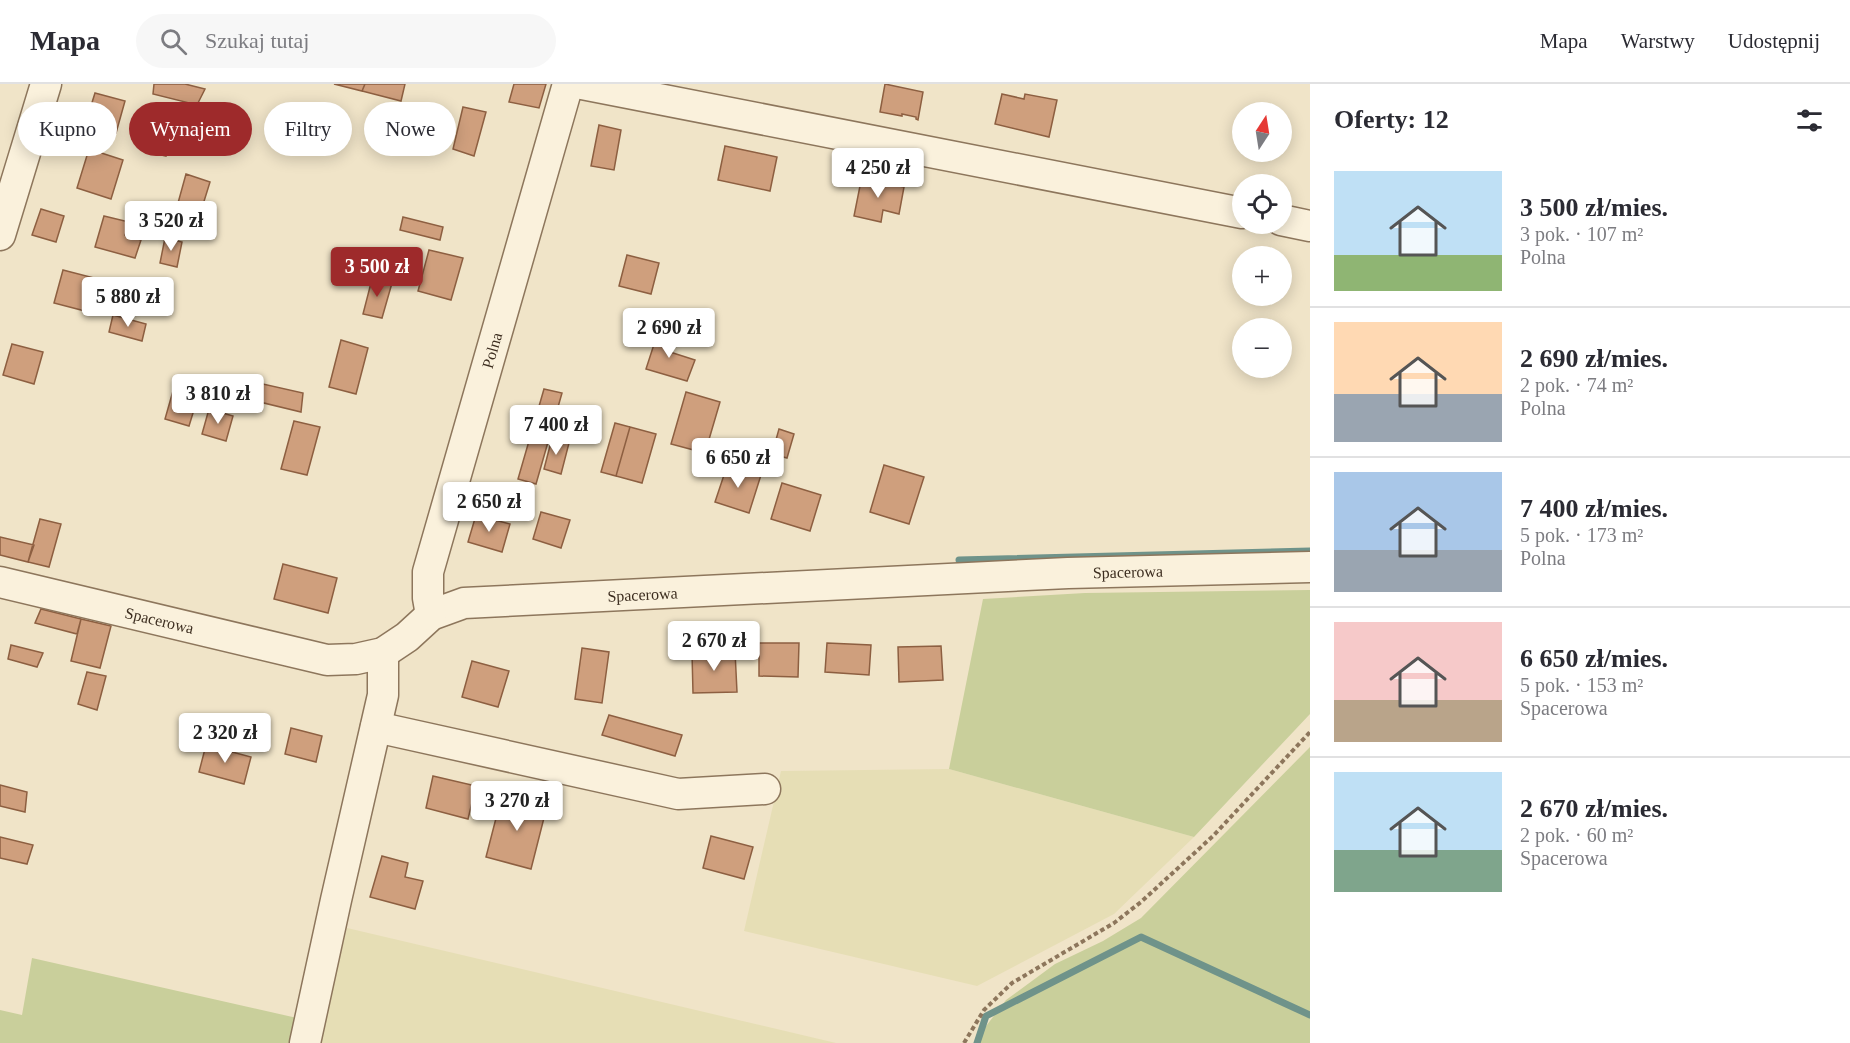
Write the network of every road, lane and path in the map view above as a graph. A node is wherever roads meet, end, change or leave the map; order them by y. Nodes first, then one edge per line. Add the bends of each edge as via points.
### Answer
1 (46, 84) edge
2 (568, 84) edge
3 (582, 84) edge
4 (1232, 211) edge
5 (1292, 222) edge
6 (1310, 226) edge
7 (0, 236) edge
8 (1310, 567) edge
9 (0, 582) edge
10 (431, 615) junction
11 (383, 653) junction
12 (376, 727) junction
13 (1310, 732) edge
14 (765, 789) dead end
15 (305, 1043) edge
16 (964, 1043) edge

1 - 7 street
2 - 10 street, Polna via 428,572
3 - 4 street
5 - 6 street
8 - 10 street, Spacerowa via 1068,573 464,603
9 - 11 street, Spacerowa via 327,660
10 - 11 street, Spacerowa
11 - 12 street via 383,695
12 - 14 street via 678,794
12 - 15 street
13 - 16 path via 1213,836 1141,902 1114,923 1012,983 984,1010

